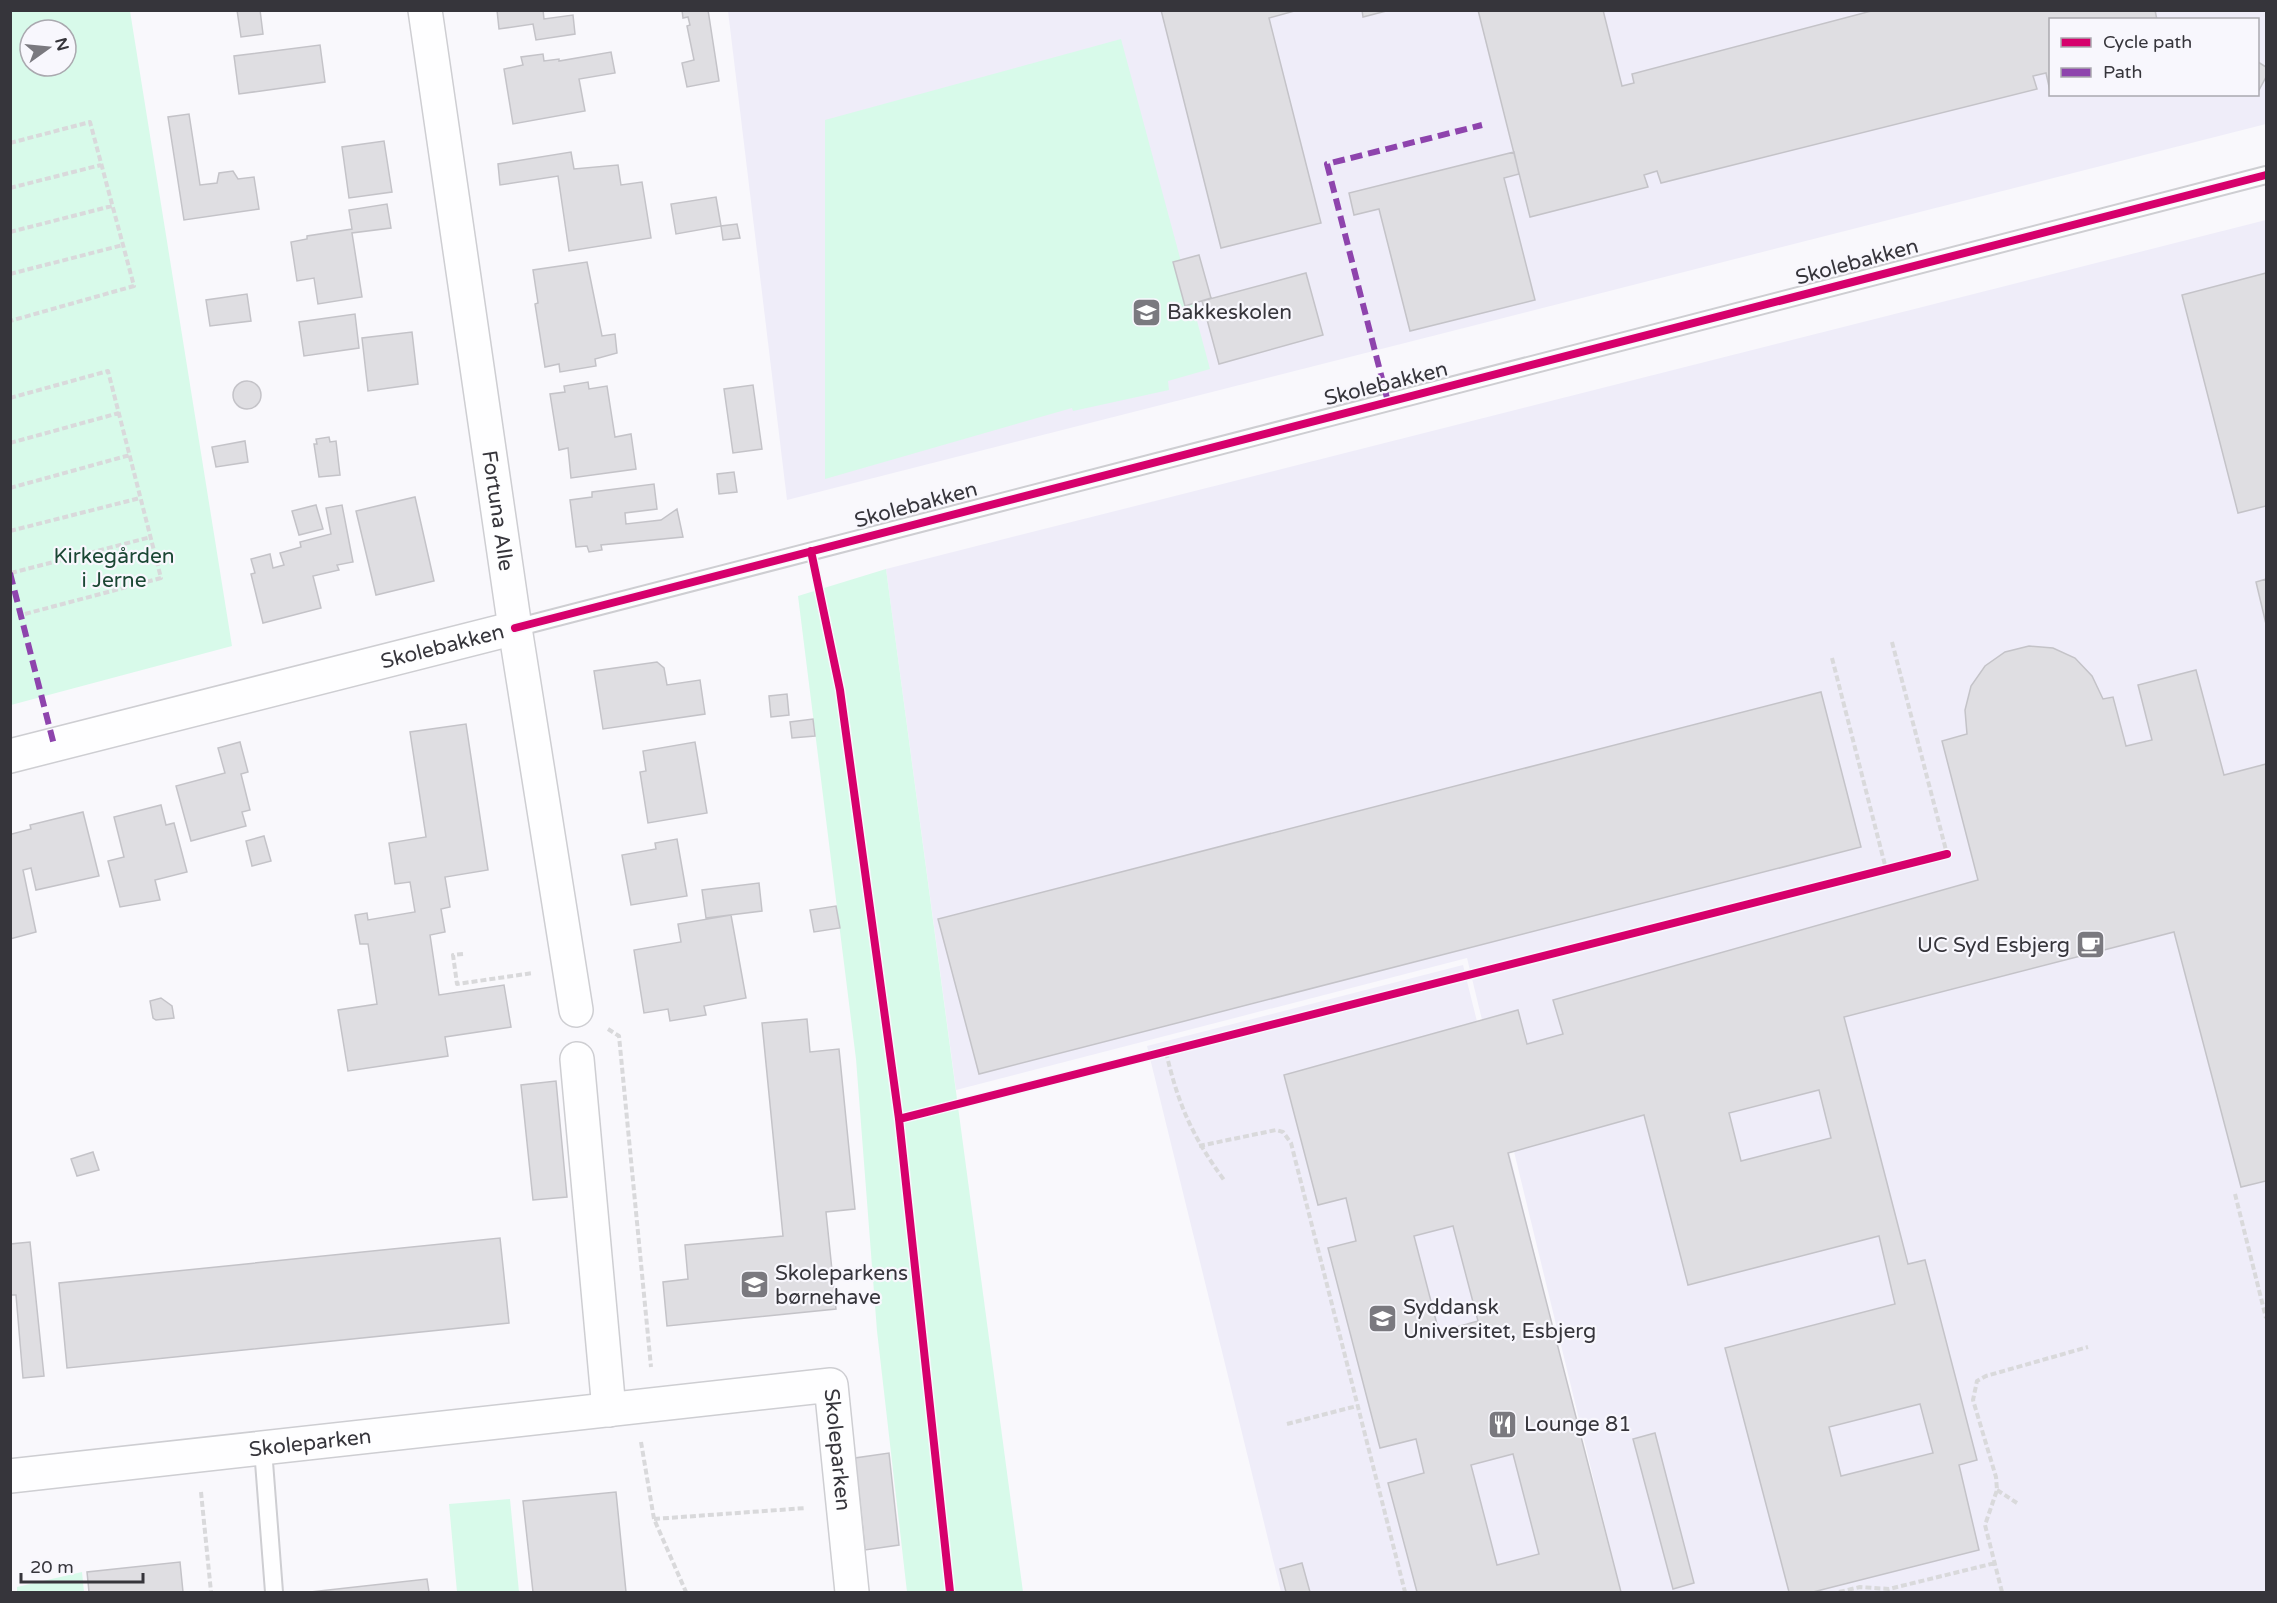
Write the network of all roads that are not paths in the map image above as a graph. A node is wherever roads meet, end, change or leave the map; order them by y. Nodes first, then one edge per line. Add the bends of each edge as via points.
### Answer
1 (425, 10) edge
2 (2266, 175) edge
3 (514, 628) junction
4 (10, 756) edge
5 (576, 1010) road end
6 (577, 1059) dead end
7 (633, 1407) junction
8 (263, 1449) junction
9 (10, 1476) edge
10 (274, 1593) edge
11 (852, 1593) edge

1 - 3 street, Fortuna Alle
2 - 3 lane, Skolebakken
3 - 4 street, Skolebakken
3 - 5 street, Fortuna Alle
6 - 7 street
7 - 8 street, Skoleparken
7 - 11 street, Skoleparken via 831,1385
8 - 9 street, Skoleparken
8 - 10 lane

